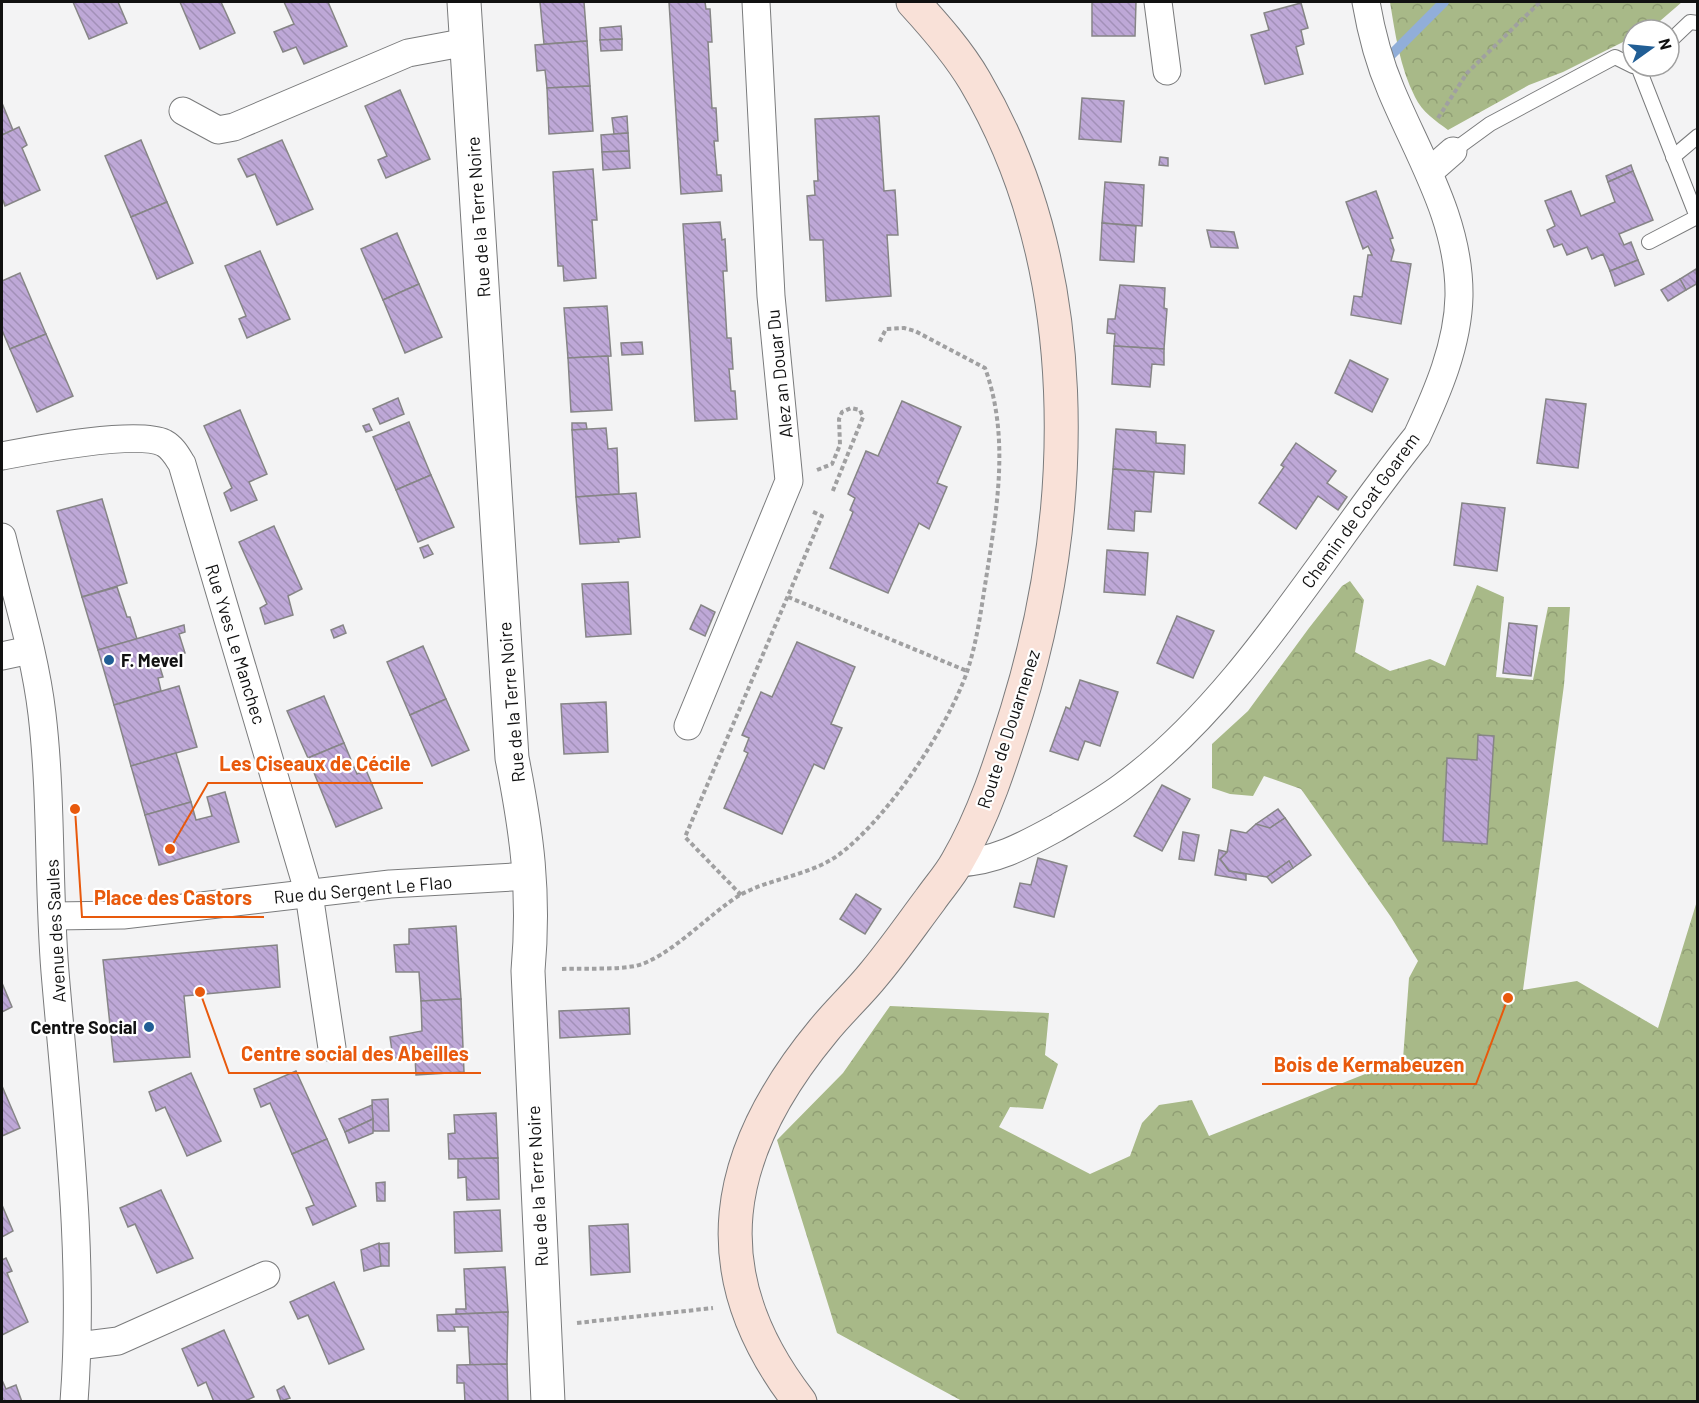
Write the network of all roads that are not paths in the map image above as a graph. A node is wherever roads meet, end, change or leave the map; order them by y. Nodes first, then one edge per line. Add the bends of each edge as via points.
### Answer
1 (464, 2) edge
2 (756, 2) edge
3 (913, 2) edge
4 (1158, 2) edge
5 (1366, 2) edge
6 (1698, 23) edge
7 (1681, 31) edge
8 (467, 42) junction
9 (1621, 60) edge
10 (1167, 71) dead end
11 (1641, 78) edge
12 (183, 111) dead end
13 (1698, 136) edge
14 (1452, 151) joint
15 (1673, 157) junction
16 (1424, 162) junction
17 (1649, 242) dead end
18 (2, 456) edge
19 (2, 537) edge
20 (30, 650) junction
21 (2, 656) edge
22 (688, 726) dead end
23 (957, 863) junction
24 (531, 876) junction
25 (309, 894) junction
26 (53, 916) junction
27 (332, 1048) dead end
28 (266, 1275) dead end
29 (78, 1346) junction
30 (74, 1401) edge
31 (548, 1401) edge
32 (800, 1401) edge

1 - 8 street, Rue de la Terre Noire
2 - 22 street, Alez an Douar Du via 772,307 789,481
3 - 23 main road, Route de Douarnenez via 973,78 1012,157 1029,207 1050,296 1061,411 1058,505 1035,648 1004,752
4 - 10 street
5 - 16 street, Chemin de Coat Goarem via 1389,87
6 - 7 lane via 1690,22
8 - 12 street via 408,53 234,128 218,130
8 - 24 street, Rue de la Terre Noire via 512,758
9 - 14 lane via 1615,57 1490,124
11 - 15 lane
13 - 15 lane
14 - 16 street
15 - 17 lane via 1697,217
16 - 23 street, Chemin de Coat Goarem via 1447,219 1458,267 1459,298 1454,336 1417,436 1254,651 1163,753 1124,786 1028,843 993,859
18 - 25 street, Rue Yves Le Manchec via 123,439 146,439 163,443 174,451 182,464
19 - 20 street, Avenue des Saules
20 - 21 street
20 - 26 street, Avenue des Saules via 42,713
23 - 32 main road, Route de Douarnenez via 874,974 793,1070 747,1154 735,1207 735,1254 746,1304 766,1352
24 - 25 street, Rue du Sergent Le Flao
24 - 31 street, Rue de la Terre Noire via 528,971
25 - 26 street, Rue du Sergent Le Flao via 147,912
25 - 27 street, Rue Yves Le Manchec
26 - 29 street, Avenue des Saules via 70,1147
28 - 29 street via 118,1341
29 - 30 street, Avenue des Saules

